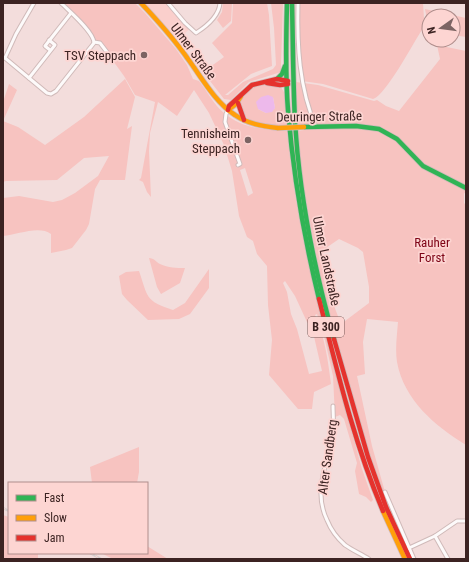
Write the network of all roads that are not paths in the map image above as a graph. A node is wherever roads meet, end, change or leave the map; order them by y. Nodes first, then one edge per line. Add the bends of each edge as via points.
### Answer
1 (34, 3) edge
2 (61, 3) edge
3 (141, 3) edge
4 (168, 3) edge
5 (220, 3) edge
6 (287, 3) edge
7 (292, 3) edge
8 (298, 3) edge
9 (71, 13) junction
10 (49, 40) junction
11 (94, 42) junction
12 (50, 50) junction
13 (4, 58) edge
14 (286, 59) junction
15 (112, 60) dead end
16 (28, 78) junction
17 (277, 79) junction
18 (263, 82) junction
19 (287, 82) junction
20 (293, 82) junction
21 (242, 94) junction
22 (238, 103) junction
23 (227, 112) junction
24 (244, 120) junction
25 (316, 127) junction
26 (238, 165) dead end
27 (466, 188) edge
28 (333, 406) dead end
29 (385, 492) dead end
30 (466, 521) edge
31 (436, 536) junction
32 (409, 548) junction
33 (369, 559) edge
34 (405, 559) edge
35 (410, 559) edge
36 (414, 559) edge
37 (448, 559) edge

1 - 13 street
2 - 9 street
3 - 23 main road, Ulmer Straße via 174,40
4 - 5 street via 195,33 218,14
6 - 14 main road, Ulmer Landstraße / B 300
7 - 20 main road, Ulmer Landstraße / B 300
8 - 25 street via 302,81
9 - 10 street
9 - 11 street via 93,37
10 - 12 street via 45,46
10 - 12 street via 55,45
11 - 15 street via 100,43
11 - 16 street via 54,93 47,93
12 - 16 street
13 - 16 street
14 - 17 main road via 284,71
14 - 19 main road, Ulmer Landstraße / B 300
17 - 18 main road
17 - 19 main road
18 - 19 main road
18 - 21 main road via 252,85
19 - 20 main road
19 - 34 main road, Ulmer Landstraße / B 300 via 296,185 316,290 368,473
20 - 35 main road, Ulmer Landstraße / B 300 via 301,184 321,288 372,471
21 - 22 main road
21 - 23 main road via 229,106
22 - 23 main road
22 - 24 main road
23 - 24 main road, Deuringer Straße
23 - 26 street via 225,122 240,164
24 - 25 main road, Deuringer Straße, bridge via 278,128
25 - 27 main road, Deuringer Straße via 379,128 397,139 423,166
28 - 33 street, Alter Sandberg via 333,431 320,488 321,502 324,514 339,539
29 - 32 street
30 - 31 street via 456,520
31 - 32 street
31 - 37 street
32 - 36 street

